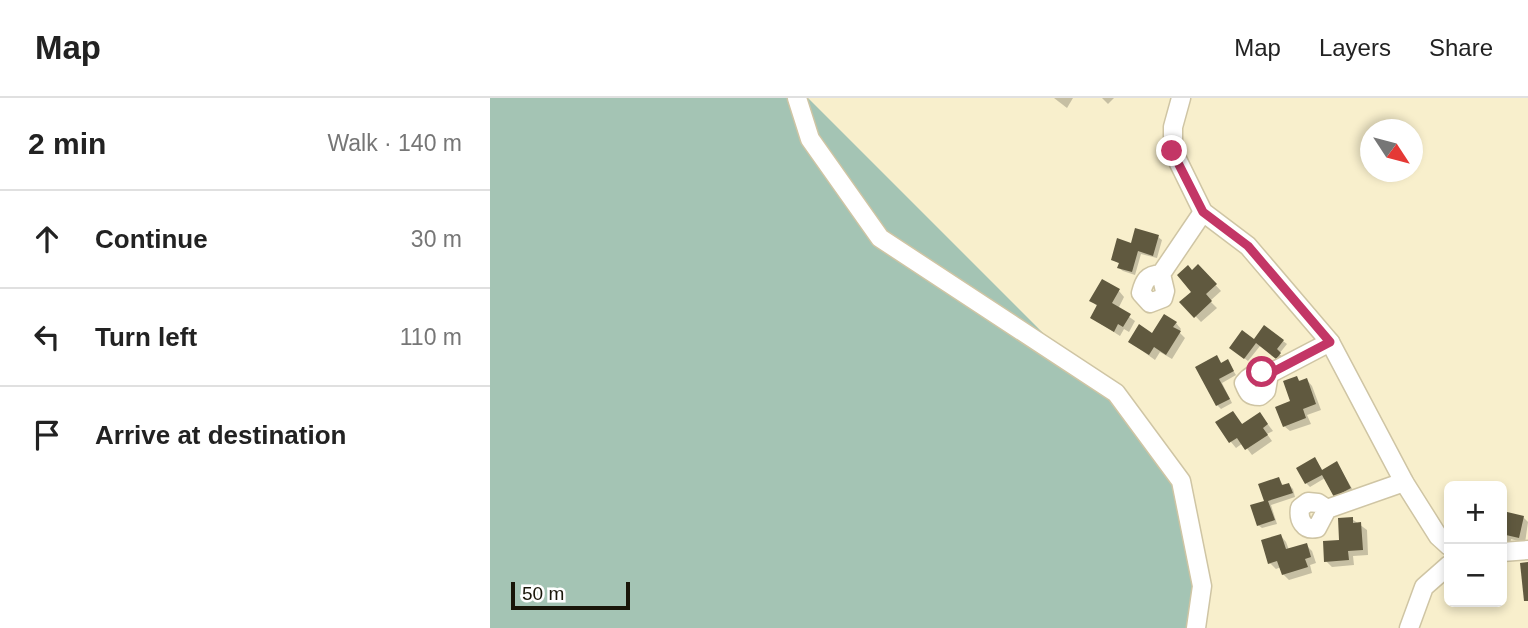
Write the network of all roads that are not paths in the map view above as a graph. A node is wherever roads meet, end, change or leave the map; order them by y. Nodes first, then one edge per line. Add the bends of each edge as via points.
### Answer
1 (797, 98) edge
2 (1181, 98) edge
3 (1203, 212) junction
4 (1161, 274) dead end
5 (1330, 342) junction
6 (1269, 374) dead end
7 (1404, 482) junction
8 (1326, 509) dead end
9 (1447, 544) edge
10 (1528, 550) edge
11 (1507, 552) edge
12 (1444, 569) edge
13 (1196, 628) edge
14 (1409, 628) edge

1 - 13 street via 810,139 880,237 1116,393 1181,481 1202,586
2 - 3 street via 1172,151
3 - 4 street
3 - 5 street via 1248,246
5 - 6 street
5 - 7 street
7 - 8 street
7 - 9 street
10 - 11 street
12 - 14 street via 1423,587

